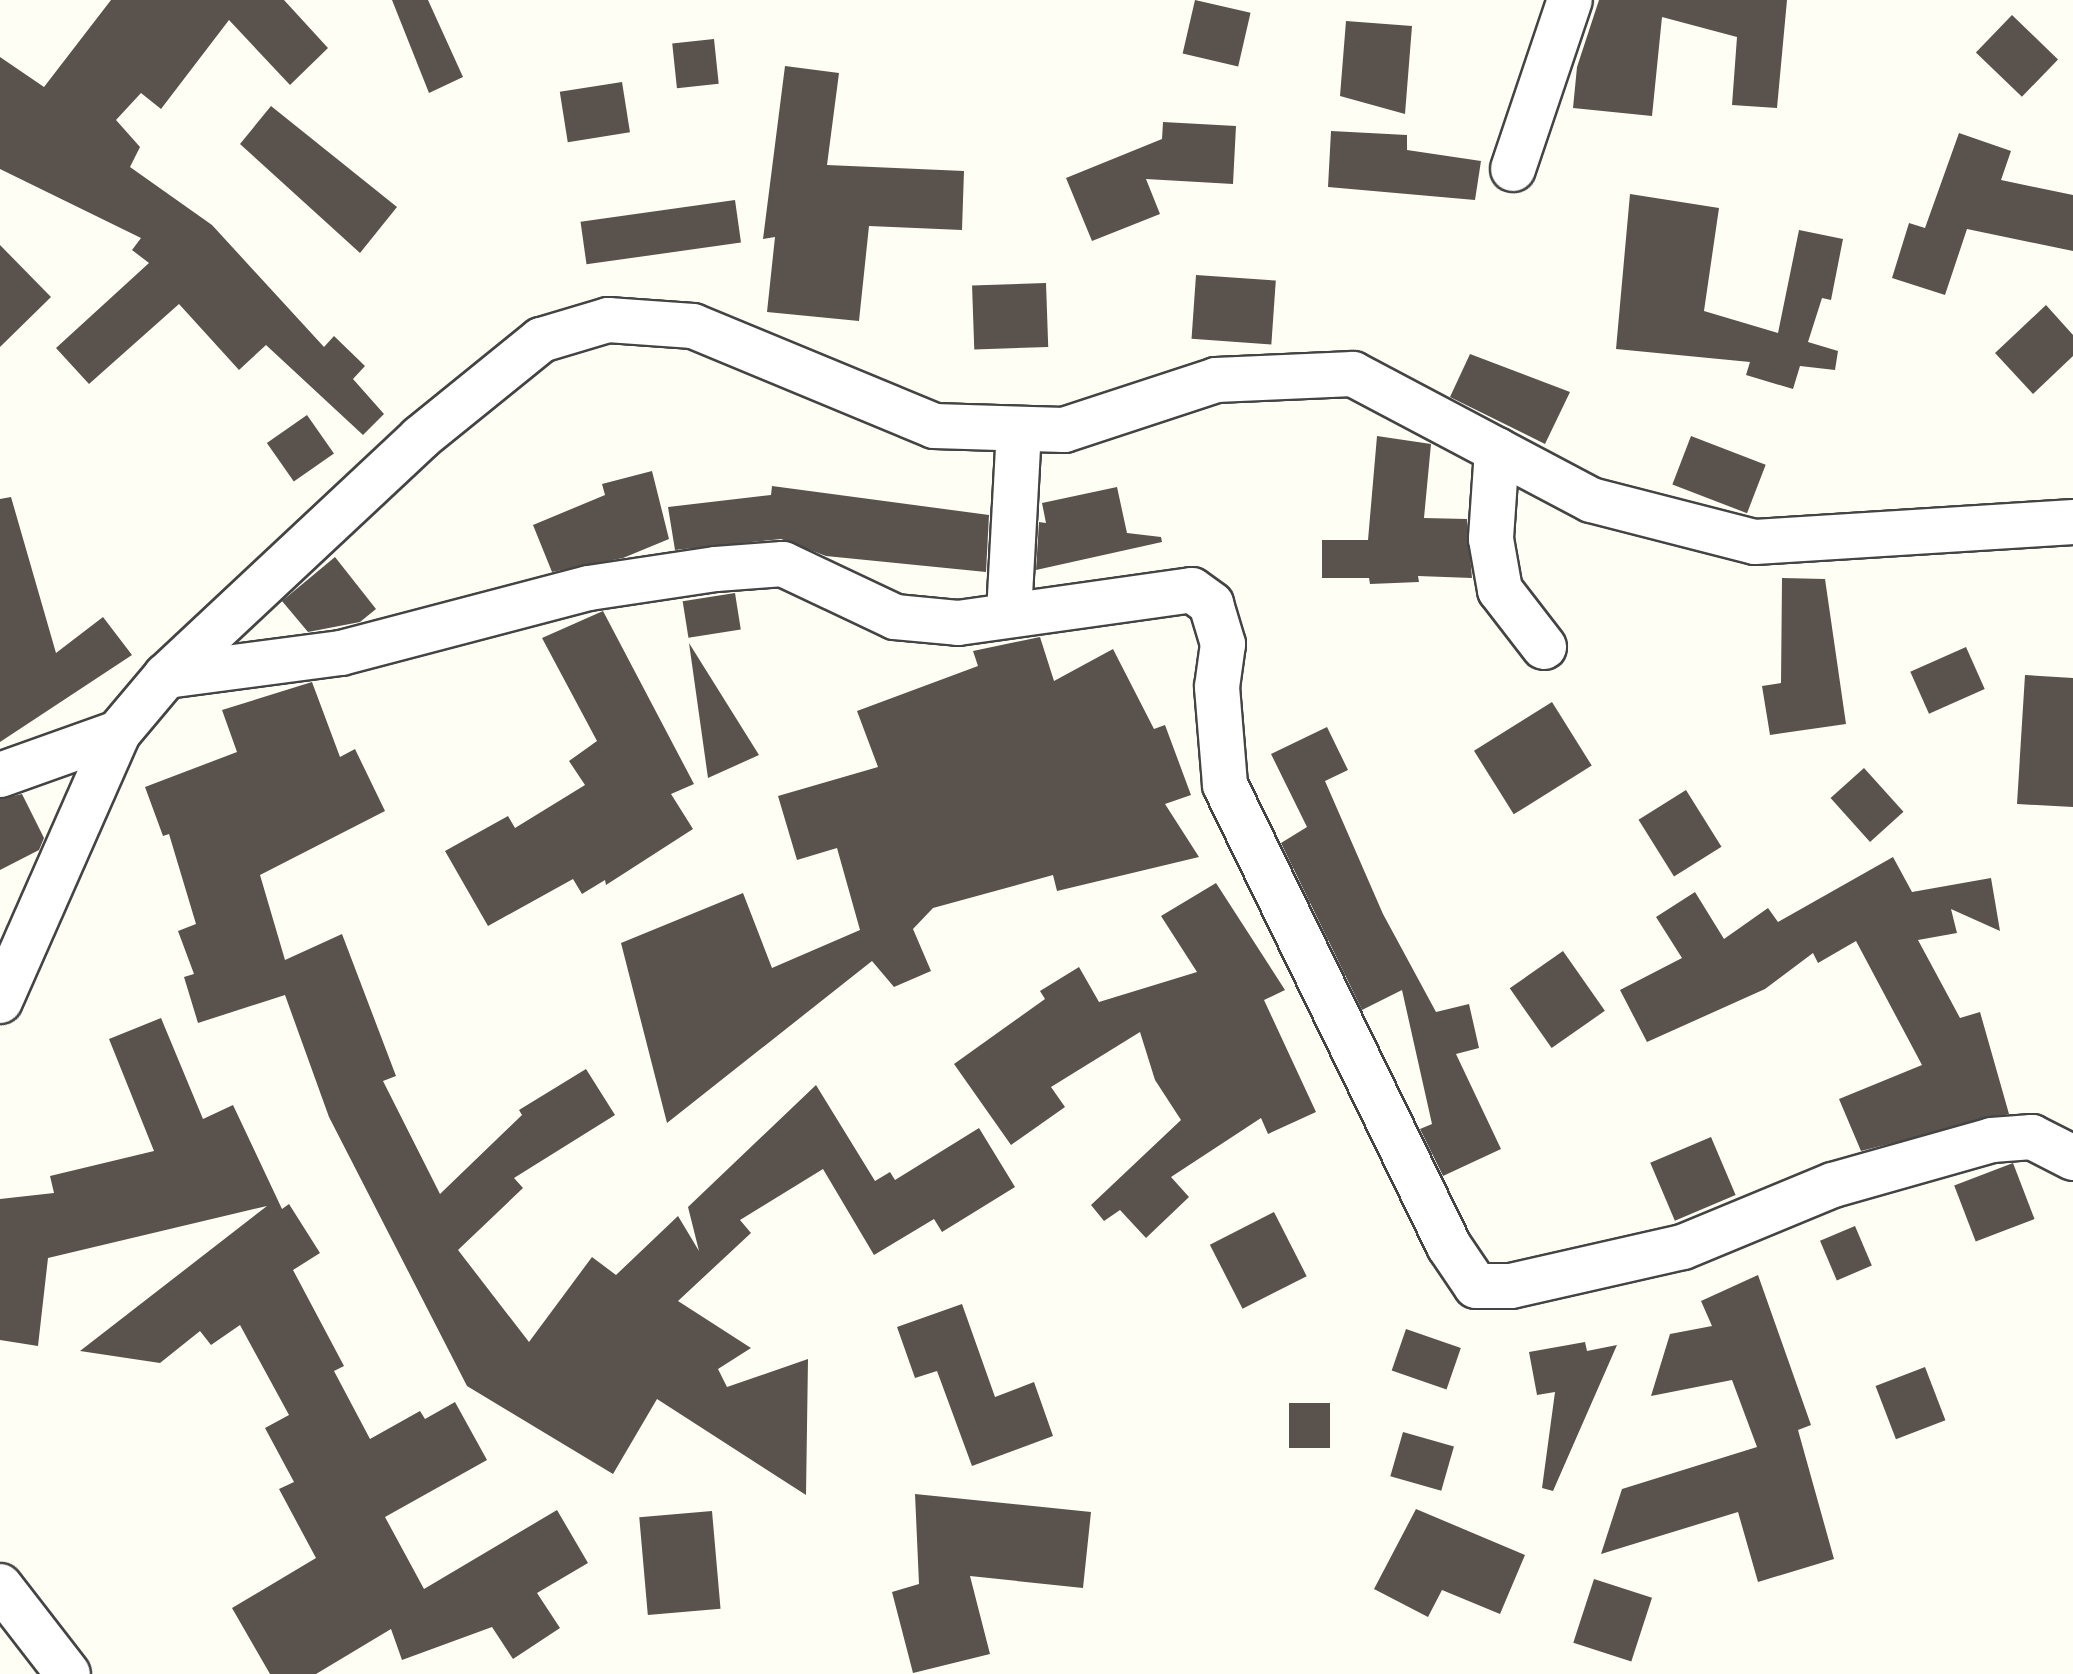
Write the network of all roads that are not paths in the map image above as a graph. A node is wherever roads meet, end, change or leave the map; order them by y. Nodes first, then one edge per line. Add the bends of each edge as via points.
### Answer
1 (1570, 0) edge
2 (1513, 169) dead end
3 (1019, 429) junction
4 (1497, 450) junction
5 (2073, 522) edge
6 (1009, 614) junction
7 (1544, 647) dead end
8 (166, 676) junction
9 (118, 733) junction
10 (0, 775) edge
11 (0, 1001) edge
12 (2073, 1158) edge
13 (0, 1586) edge
14 (68, 1674) edge

1 - 2 street
3 - 4 street via 1064,430 1216,380 1353,374
3 - 6 street
3 - 8 street via 934,426 693,326 608,320 541,340 420,438
4 - 5 street via 1591,500 1755,542
4 - 7 street via 1491,539 1500,590
6 - 8 street via 958,623 895,617 783,564 589,588 341,653
6 - 12 street via 1169,589 1192,590 1211,604 1223,644 1217,687 1225,785 1449,1246 1476,1286 1511,1286 1683,1247 1833,1185 1992,1140 2032,1137
8 - 9 street
9 - 10 street
9 - 11 street
13 - 14 street

